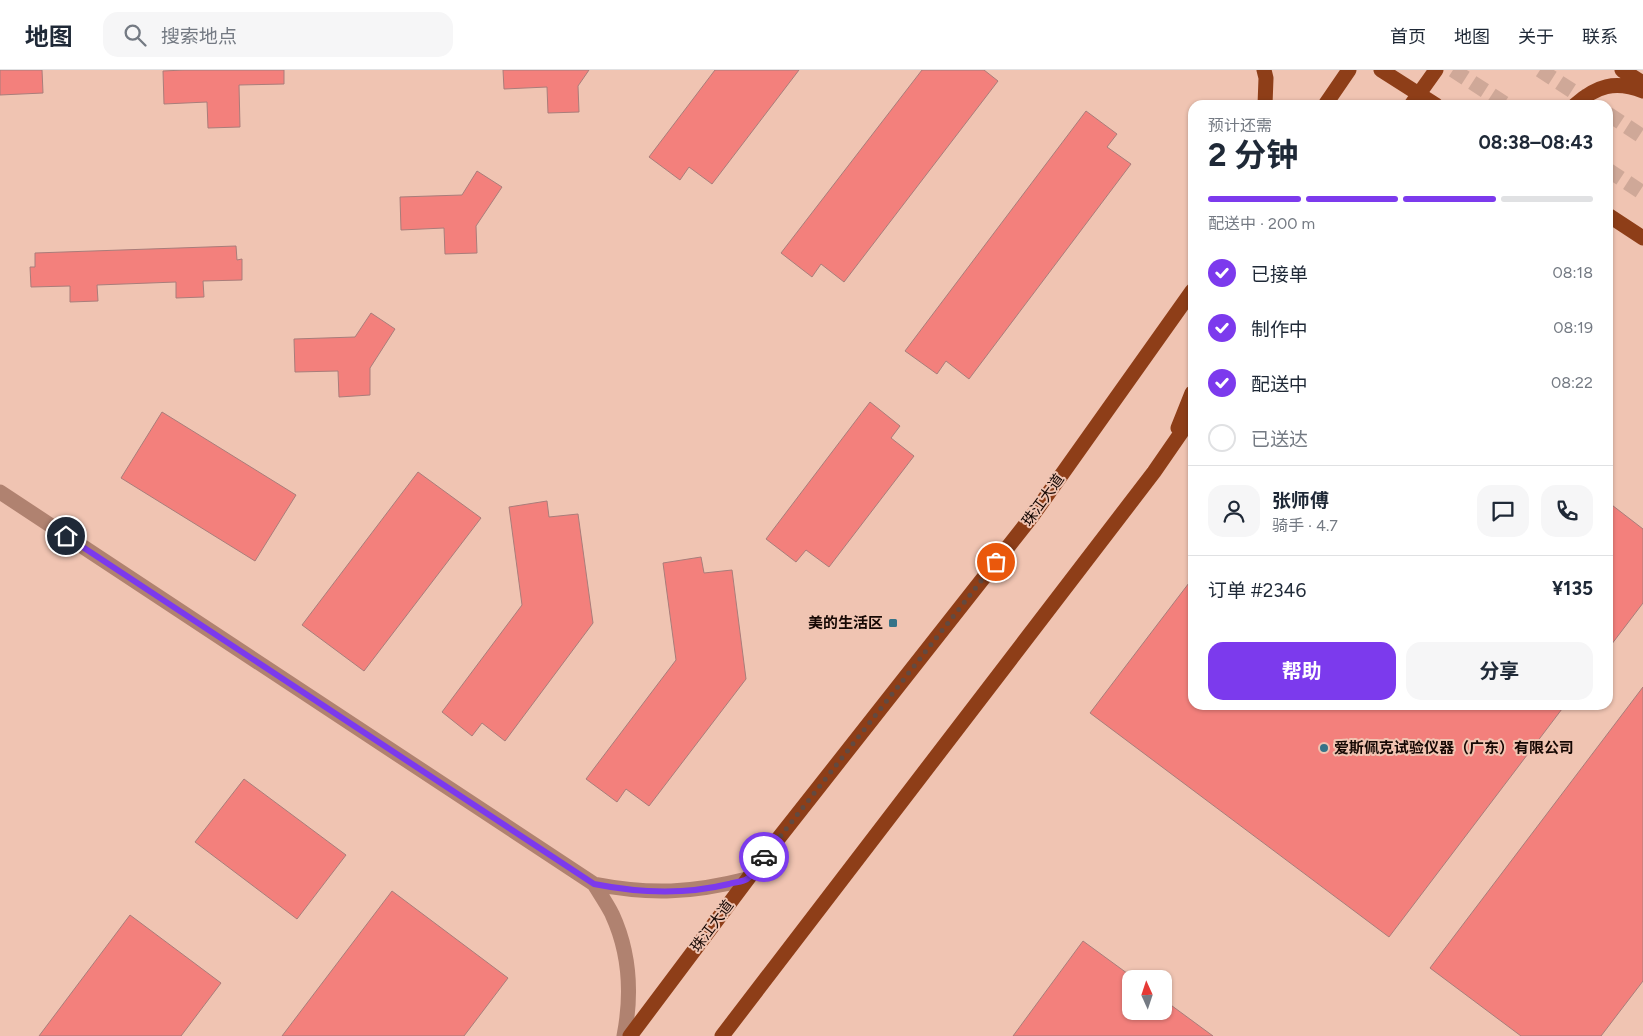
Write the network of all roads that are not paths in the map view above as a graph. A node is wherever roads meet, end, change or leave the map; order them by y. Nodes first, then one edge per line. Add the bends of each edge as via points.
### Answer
1 (1264, 70) edge
2 (1349, 70) edge
3 (1381, 70) edge
4 (1436, 70) edge
5 (1622, 70) edge
6 (1643, 83) edge
7 (1643, 91) edge
8 (1415, 99) edge
9 (1265, 100) edge
10 (1328, 100) edge
11 (1580, 100) edge
12 (1613, 218) edge
13 (1643, 238) edge
14 (1188, 301) edge
15 (1188, 403) edge
16 (1188, 424) edge
17 (1169, 450) junction
18 (0, 492) edge
19 (747, 879) junction
20 (594, 884) junction
21 (624, 1036) edge
22 (630, 1036) edge
23 (722, 1036) edge

1 - 9 main road
2 - 10 main road
3 - 8 main road
4 - 8 main road
5 - 6 main road
7 - 11 main road via 1612,85 1589,92
12 - 13 main road
14 - 19 main road, 珠江大道 via 1032,515
15 - 17 main road
16 - 17 main road
17 - 23 main road
18 - 20 street
19 - 20 street via 717,887 656,892
19 - 22 main road, 珠江大道
20 - 21 street via 612,913 624,946 629,980

